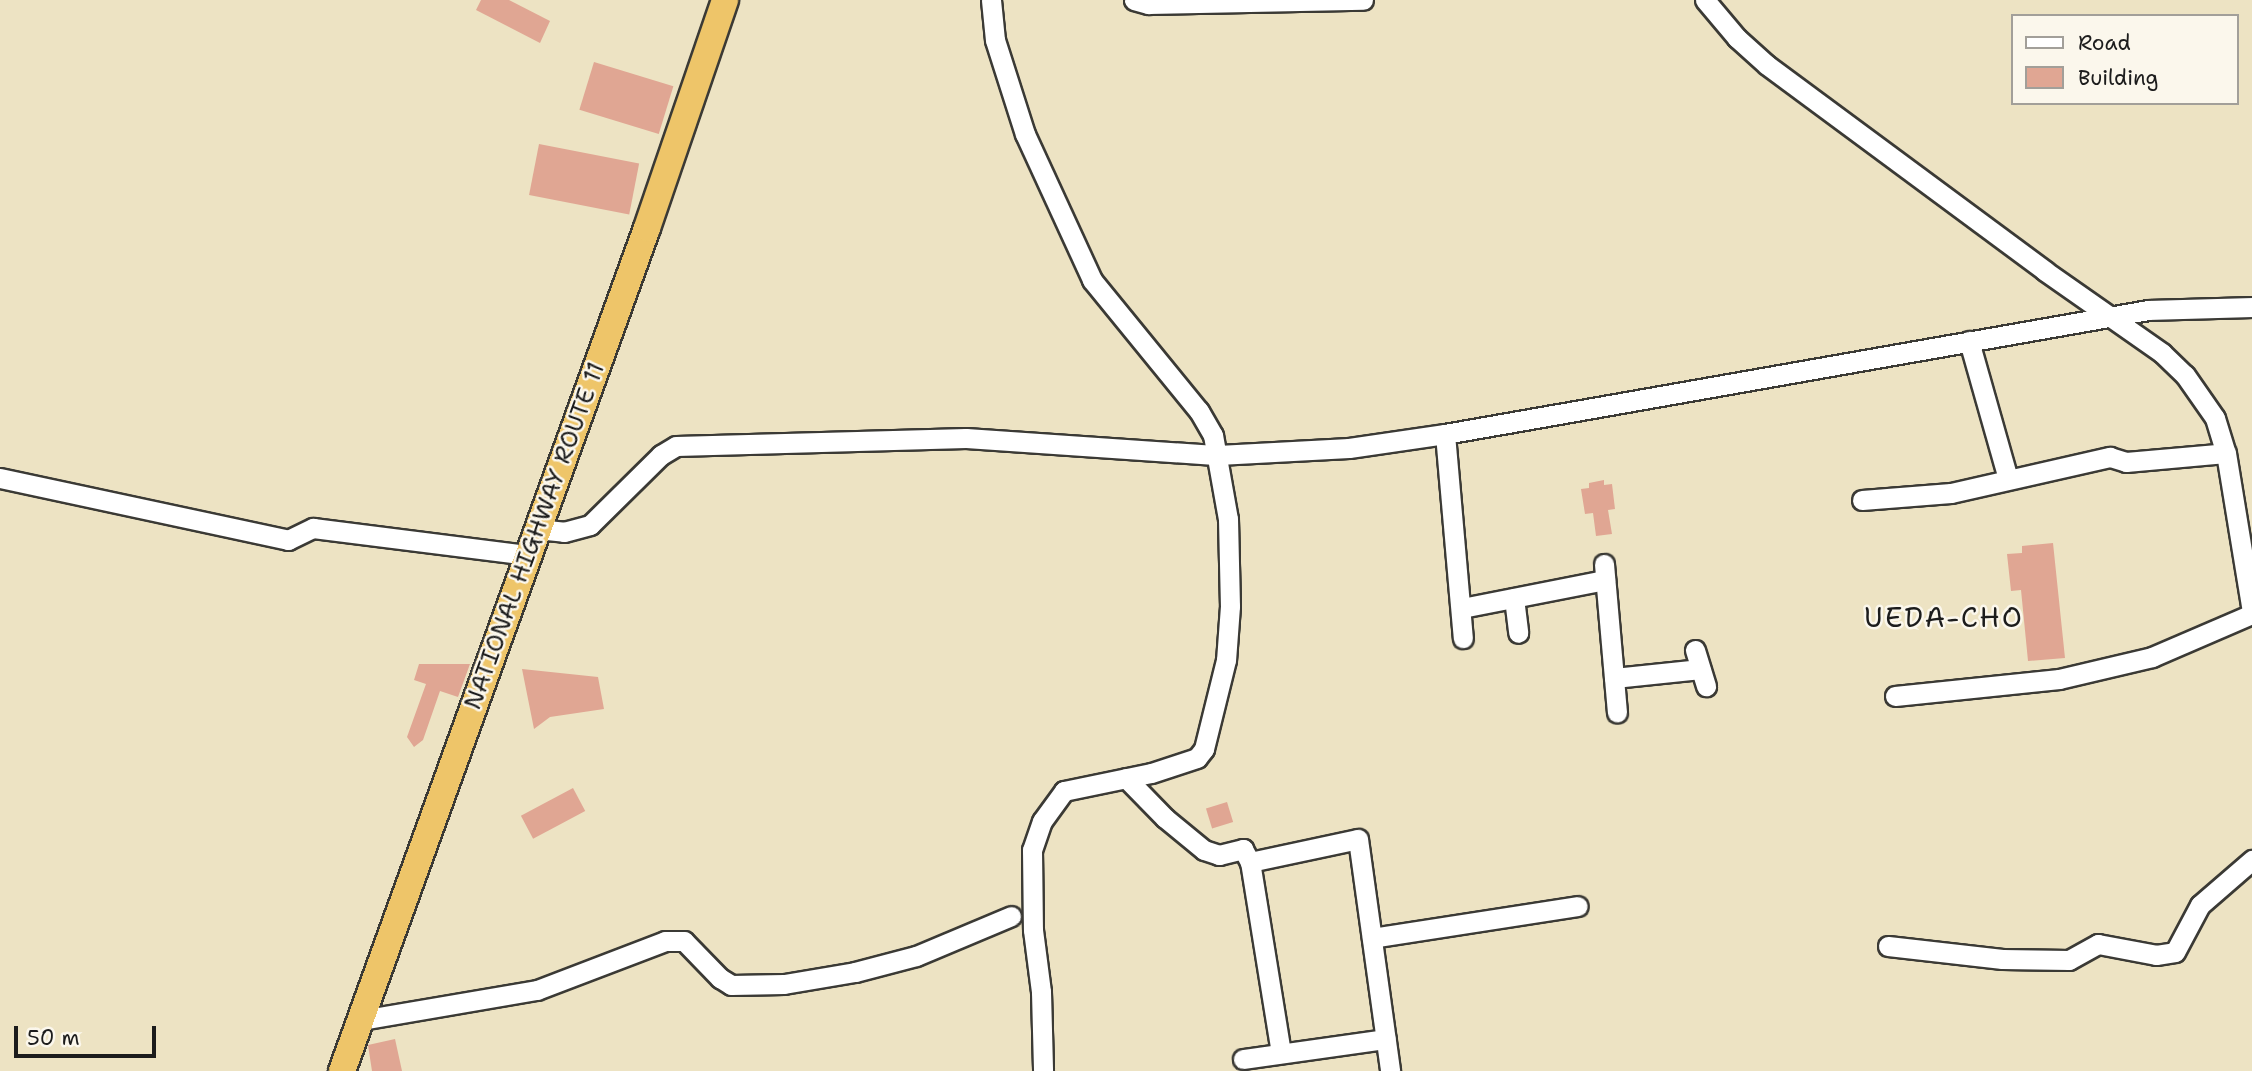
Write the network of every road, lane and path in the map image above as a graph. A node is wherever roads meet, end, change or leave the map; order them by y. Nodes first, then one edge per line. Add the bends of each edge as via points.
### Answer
1 (725, 0) edge
2 (991, 0) edge
3 (1134, 0) edge
4 (1363, 0) edge
5 (1705, 0) edge
6 (2252, 307) edge
7 (2114, 317) junction
8 (1969, 341) junction
9 (1445, 434) junction
10 (2227, 453) junction
11 (1218, 455) junction
12 (0, 478) edge
13 (2008, 479) junction
14 (1862, 500) dead end
15 (537, 529) junction
16 (528, 555) junction
17 (1514, 598) junction
18 (1462, 608) junction
19 (2252, 613) edge
20 (1518, 633) dead end
21 (1463, 638) dead end
22 (1701, 668) dead end
23 (1614, 678) junction
24 (1895, 696) dead end
25 (1617, 712) dead end
26 (1126, 778) junction
27 (2252, 860) edge
28 (1250, 862) junction
29 (1578, 906) dead end
30 (1011, 916) dead end
31 (1372, 938) junction
32 (1888, 947) dead end
33 (360, 1020) junction
34 (1386, 1039) junction
35 (1281, 1053) junction
36 (1243, 1059) dead end
37 (342, 1071) edge
38 (1043, 1071) edge
39 (1390, 1071) edge

1 - 15 highway, NATIONAL HIGHWAY ROUTE 11
2 - 11 street via 995,40 1025,134 1092,279 1199,411
3 - 4 street via 1189,4
5 - 7 street via 1767,65
6 - 7 street via 2148,310
7 - 8 street
7 - 10 street via 2185,375 2215,418
8 - 9 street
8 - 13 street
9 - 11 street via 1349,447
9 - 18 street
10 - 13 street via 2126,462 2110,457
10 - 19 street
11 - 15 street via 966,438 676,446 661,455 590,525 564,532
11 - 26 street via 1228,519 1230,606 1226,660 1210,737 1197,758
12 - 16 street via 288,540 313,528
13 - 14 street via 1951,493
15 - 16 highway, NATIONAL HIGHWAY ROUTE 11
16 - 33 highway, NATIONAL HIGHWAY ROUTE 11
17 - 18 street
17 - 20 street
17 - 23 street via 1604,572
18 - 21 street
19 - 24 street via 2152,657 2059,679
22 - 23 street
23 - 25 street
26 - 28 street via 1204,850 1219,855 1243,849
26 - 38 street via 1064,791 1042,821 1032,849
27 - 32 street via 2200,905 2175,952 2156,955 2098,944 2069,960 2002,959
28 - 31 street via 1358,839
28 - 35 street
29 - 31 street
30 - 33 street via 916,956 784,984 732,985 684,941 665,941 537,990
31 - 34 street
33 - 37 highway, NATIONAL HIGHWAY ROUTE 11
34 - 35 street
34 - 39 street
35 - 36 street

